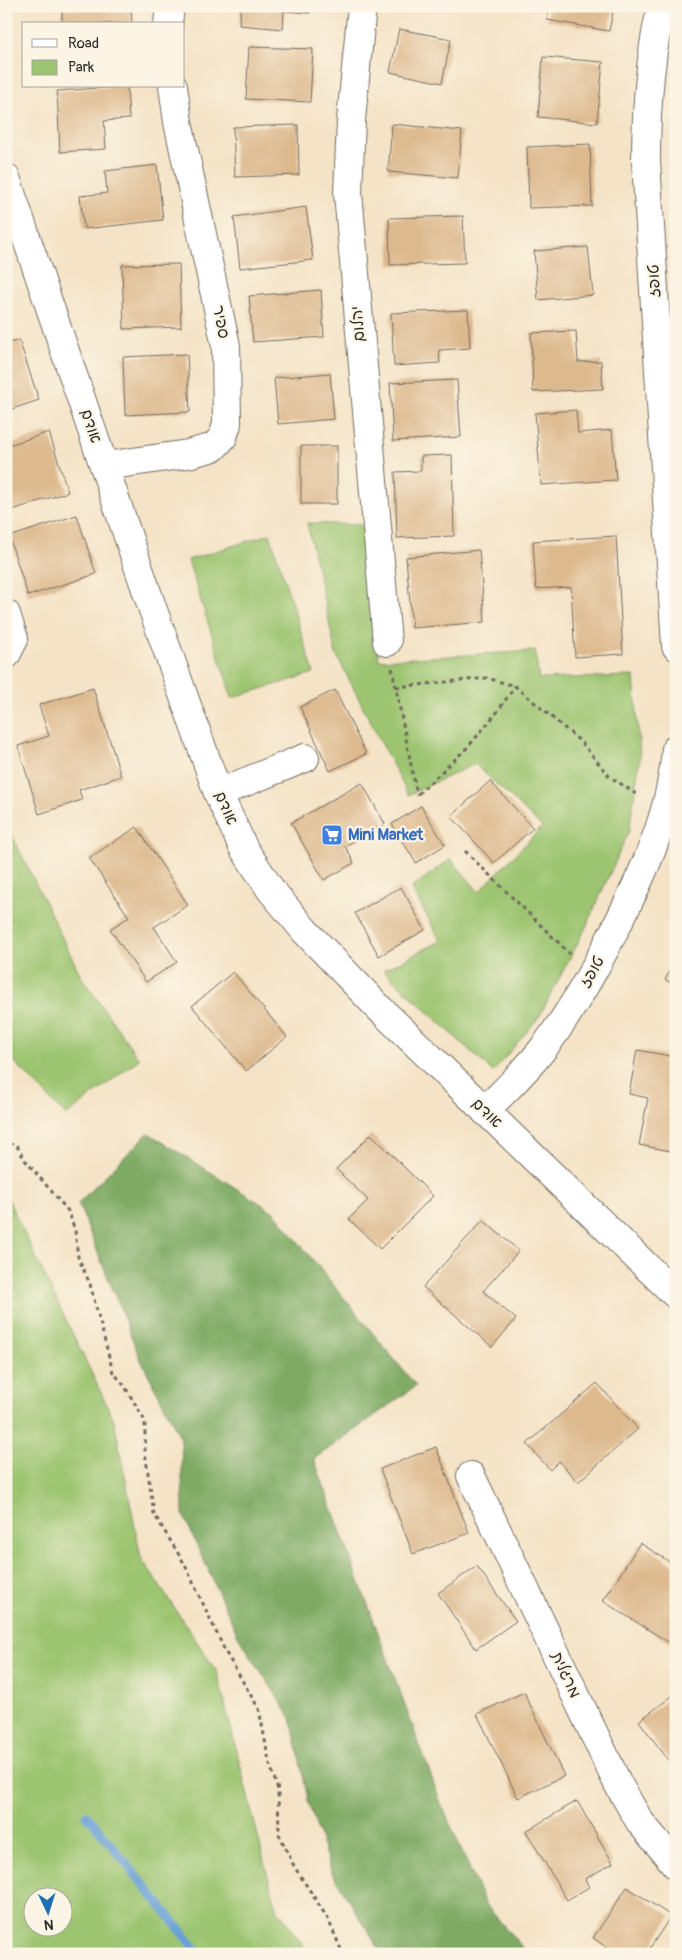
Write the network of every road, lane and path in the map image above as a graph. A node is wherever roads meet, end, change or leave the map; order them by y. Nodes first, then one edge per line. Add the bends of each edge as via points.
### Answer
1 (170, 6) edge
2 (362, 6) edge
3 (662, 6) edge
4 (168, 22) edge
5 (173, 88) edge
6 (6, 178) edge
7 (105, 466) junction
8 (6, 614) edge
9 (387, 642) joint
10 (676, 646) edge
11 (6, 655) edge
12 (515, 686) junction
13 (396, 687) junction
14 (676, 749) edge
15 (305, 758) dead end
16 (218, 793) junction
17 (670, 804) edge
18 (465, 851) dead end
19 (591, 974) junction
20 (485, 1111) junction
21 (6, 1136) edge
22 (676, 1295) edge
23 (471, 1476) dead end
24 (676, 1864) edge
25 (343, 1954) edge

1 - 4 street
2 - 9 street, יהלום via 348,193
3 - 10 street, טופז via 646,112 646,161
5 - 7 street, ספיר via 226,346 227,424 223,437 214,447
6 - 7 street, אודם
7 - 16 street, אודם
8 - 11 street via 14,639
9 - 13 path
12 - 13 path via 487,678
12 - 13 path via 468,747 417,795
12 - 17 path via 580,742 609,776
14 - 17 street, טופז
15 - 16 street
16 - 20 street, אודם via 244,849 276,897 379,1008
17 - 19 street, טופז via 621,918
18 - 19 path
19 - 20 street, טופז via 541,1051
20 - 22 street, אודם
21 - 25 path via 69,1212 78,1257 90,1284 113,1372 124,1384 145,1421 145,1452 154,1514 184,1564 226,1653 259,1709 278,1790 279,1834 294,1866 328,1919
23 - 24 street, מרגלית via 618,1784 640,1822

